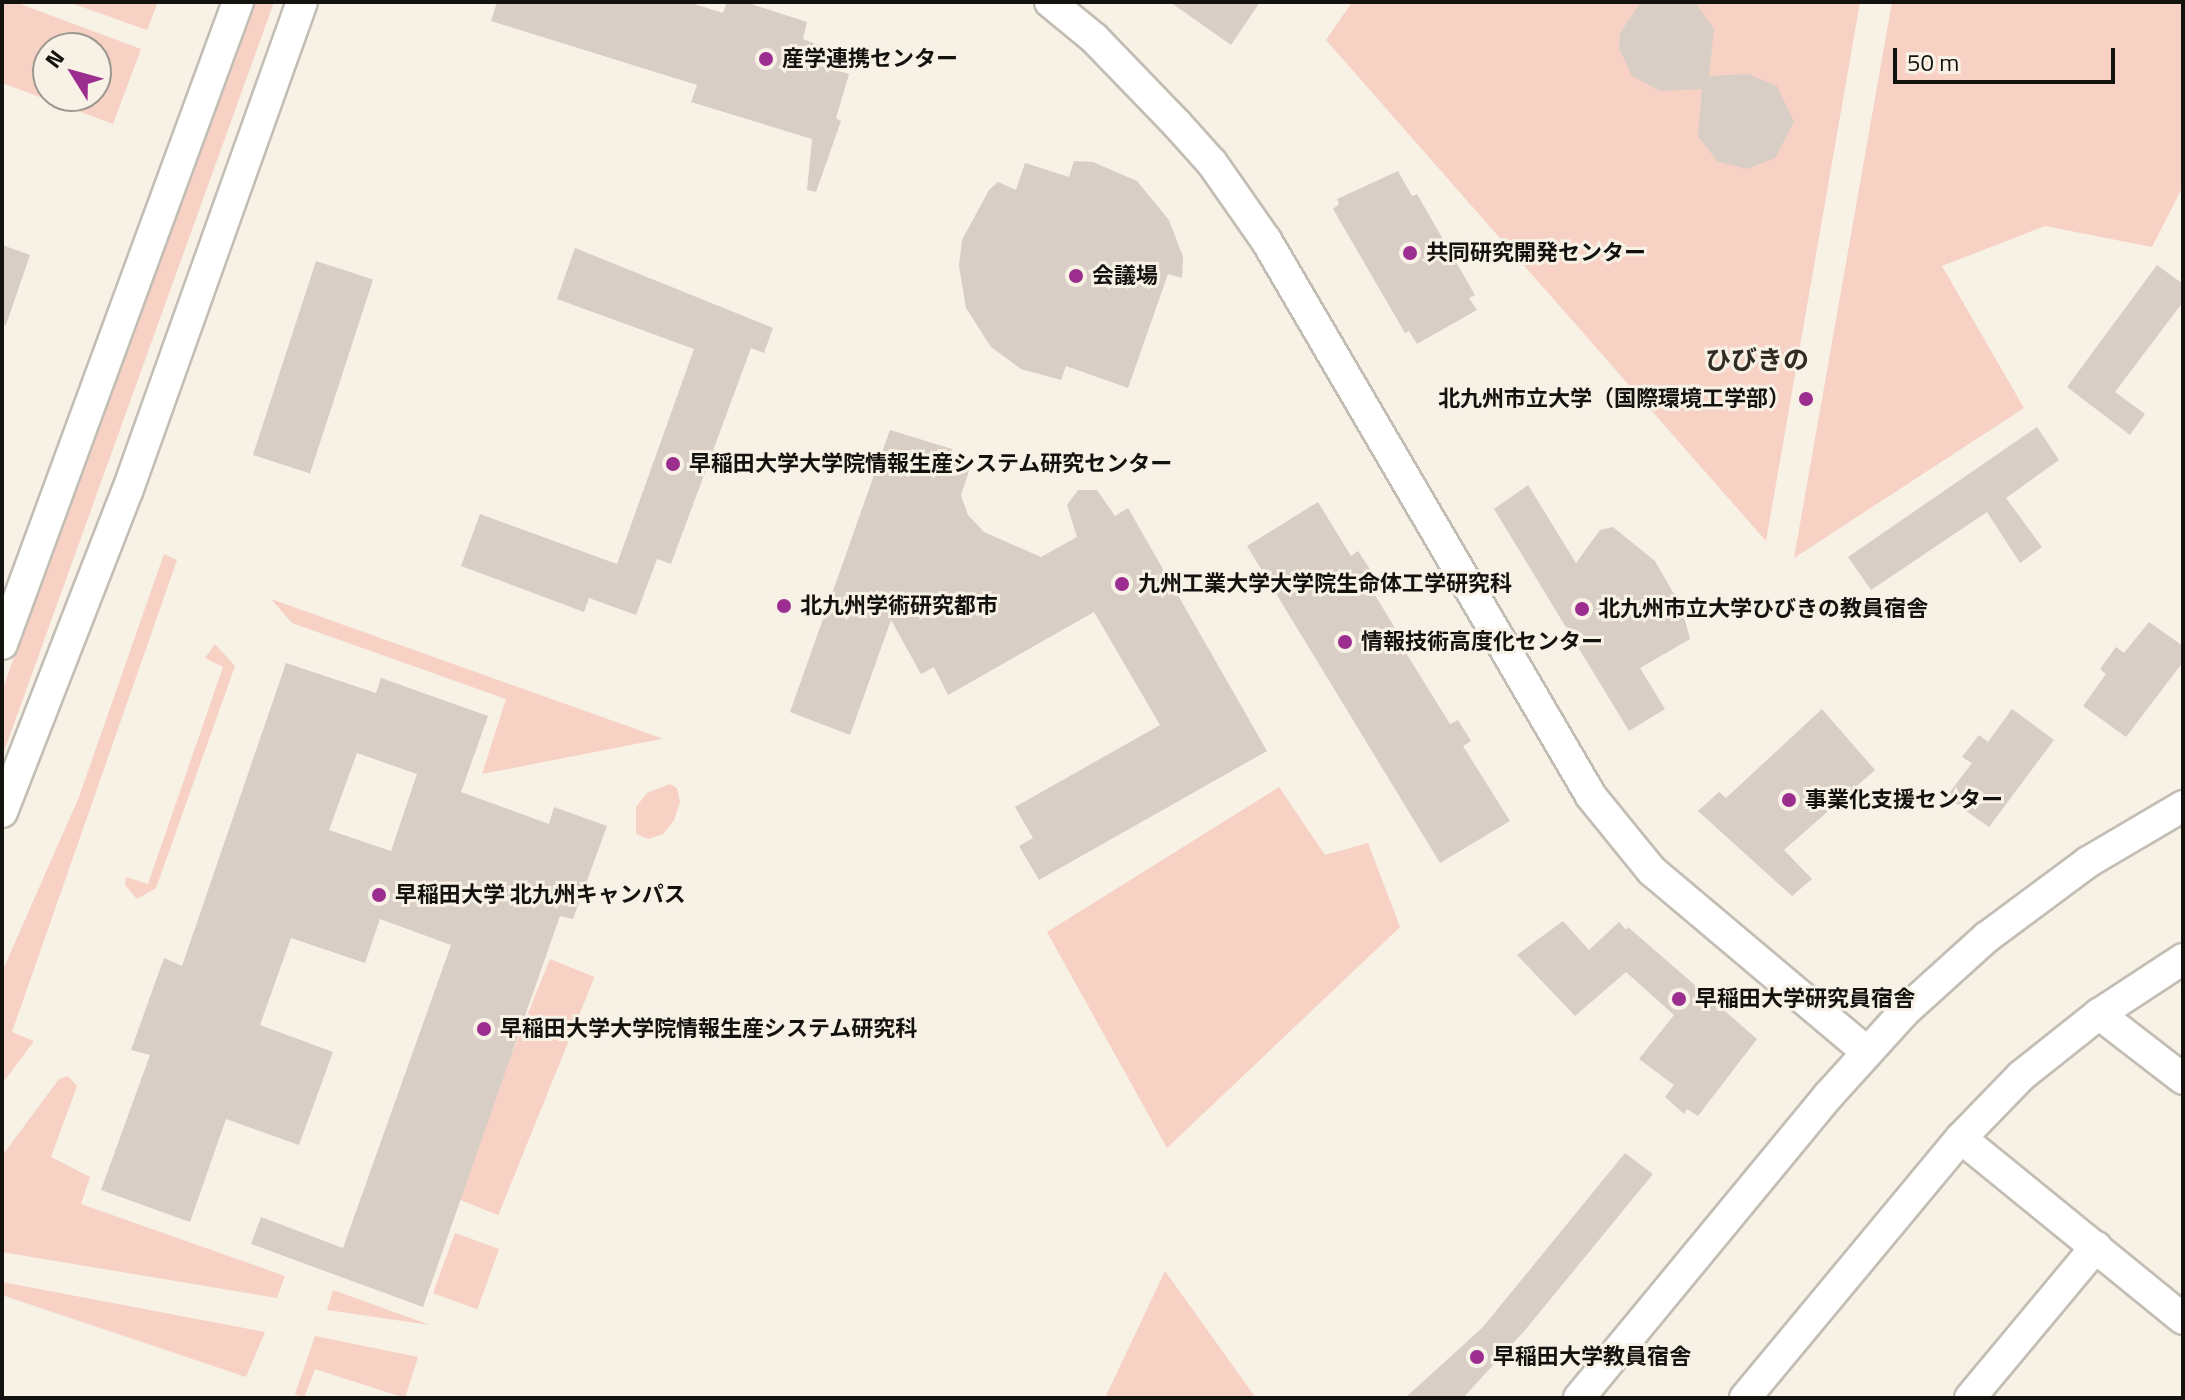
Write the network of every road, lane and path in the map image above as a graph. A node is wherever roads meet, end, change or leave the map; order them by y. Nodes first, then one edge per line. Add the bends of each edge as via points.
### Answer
1 (238, 2) edge
2 (302, 2) edge
3 (1050, 2) edge
4 (2, 644) edge
5 (2183, 806) edge
6 (2, 812) edge
7 (2183, 959) edge
8 (2099, 1014) junction
9 (1867, 1052) junction
10 (2183, 1079) edge
11 (1961, 1138) junction
12 (2096, 1247) junction
13 (2183, 1319) edge
14 (1579, 1398) edge
15 (1745, 1398) edge
16 (1970, 1398) edge

1 - 4 street
2 - 6 street via 127,492
3 - 9 street via 1094,38 1195,143 1266,240 1591,796 1652,871
5 - 9 street via 2088,862 1987,937
7 - 8 street
8 - 10 street
8 - 11 street via 2021,1076
9 - 14 street
11 - 12 street
11 - 15 street
12 - 13 street
12 - 16 street

